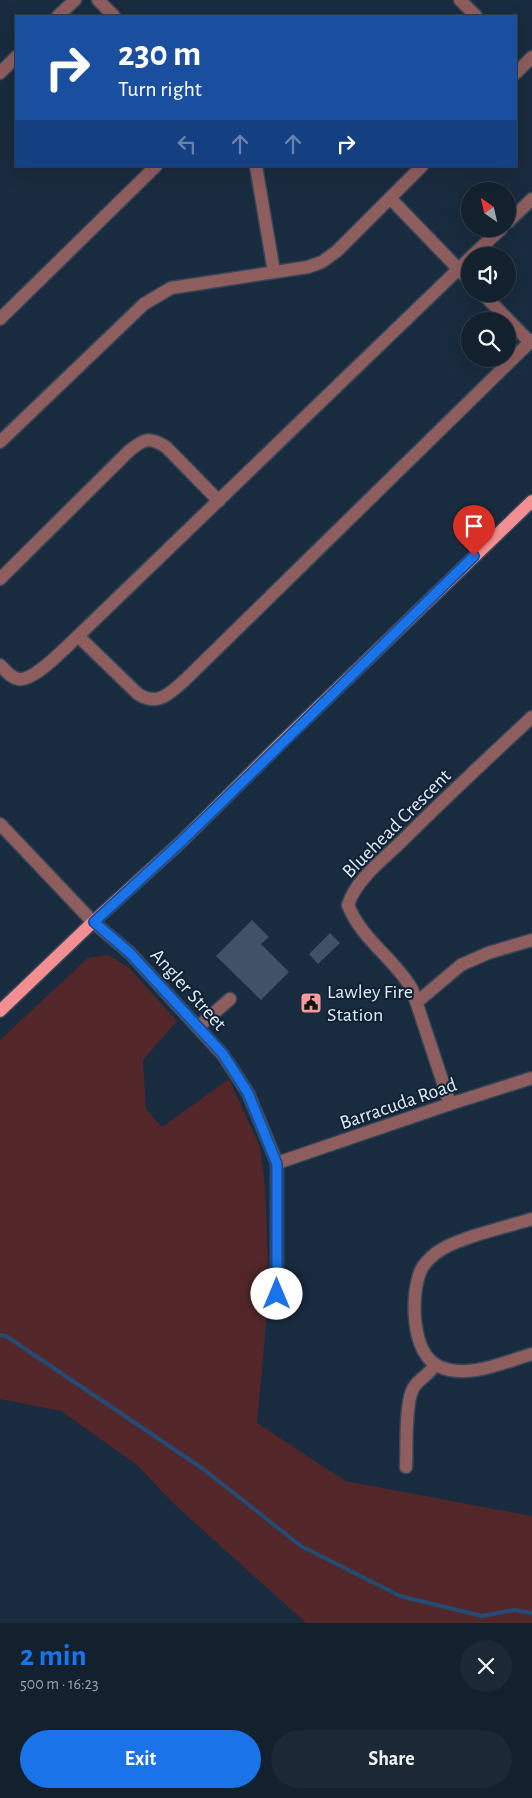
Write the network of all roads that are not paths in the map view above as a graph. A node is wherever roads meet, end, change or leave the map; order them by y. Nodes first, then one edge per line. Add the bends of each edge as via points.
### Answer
1 (75, 0) edge
2 (98, 0) edge
3 (460, 0) edge
4 (59, 15) edge
5 (113, 15) edge
6 (475, 15) edge
7 (15, 58) edge
8 (0, 73) edge
9 (155, 167) edge
10 (256, 167) edge
11 (421, 167) edge
12 (390, 198) junction
13 (532, 199) edge
14 (516, 214) edge
15 (491, 238) edge
16 (482, 247) edge
17 (459, 269) joint
18 (274, 272) junction
19 (491, 302) edge
20 (0, 319) edge
21 (531, 341) edge
22 (0, 442) edge
23 (219, 501) junction
24 (532, 501) edge
25 (0, 579) edge
26 (78, 636) junction
27 (0, 665) edge
28 (532, 717) edge
29 (0, 824) edge
30 (94, 922) junction
31 (532, 940) edge
32 (230, 998) dead end
33 (417, 1002) junction
34 (0, 1011) edge
35 (198, 1027) junction
36 (532, 1078) edge
37 (450, 1104) junction
38 (277, 1164) junction
39 (532, 1219) edge
40 (277, 1294) dead end
41 (532, 1354) edge
42 (435, 1364) junction
43 (406, 1467) dead end

1 - 4 street
2 - 5 street
3 - 6 street
7 - 8 street
9 - 20 street
10 - 18 street
11 - 12 street
12 - 17 street
12 - 18 street via 322,262
13 - 14 street
15 - 16 street
17 - 23 street
18 - 22 street via 171,288 157,295
19 - 21 street
21 - 26 street via 167,694 147,700
23 - 25 street via 166,447 148,439 129,451
23 - 26 street
24 - 30 main road via 181,842
26 - 27 street via 27,679 10,676
28 - 33 street, Bluehead Crescent via 460,784 351,895 348,905 353,918 404,975
29 - 30 street, Angler Street
30 - 34 main road
30 - 35 street, Angler Street via 130,953
31 - 33 street via 461,964
32 - 35 street
33 - 37 street, Bluehead Crescent
35 - 38 street, Angler Street via 223,1054 248,1093
36 - 37 street, Barracuda Road
37 - 38 street, Barracuda Road
38 - 40 street, Angler Street
39 - 42 street via 454,1243 441,1249 424,1265 414,1302 416,1334
41 - 42 street via 469,1371 453,1371
42 - 43 street via 412,1391

